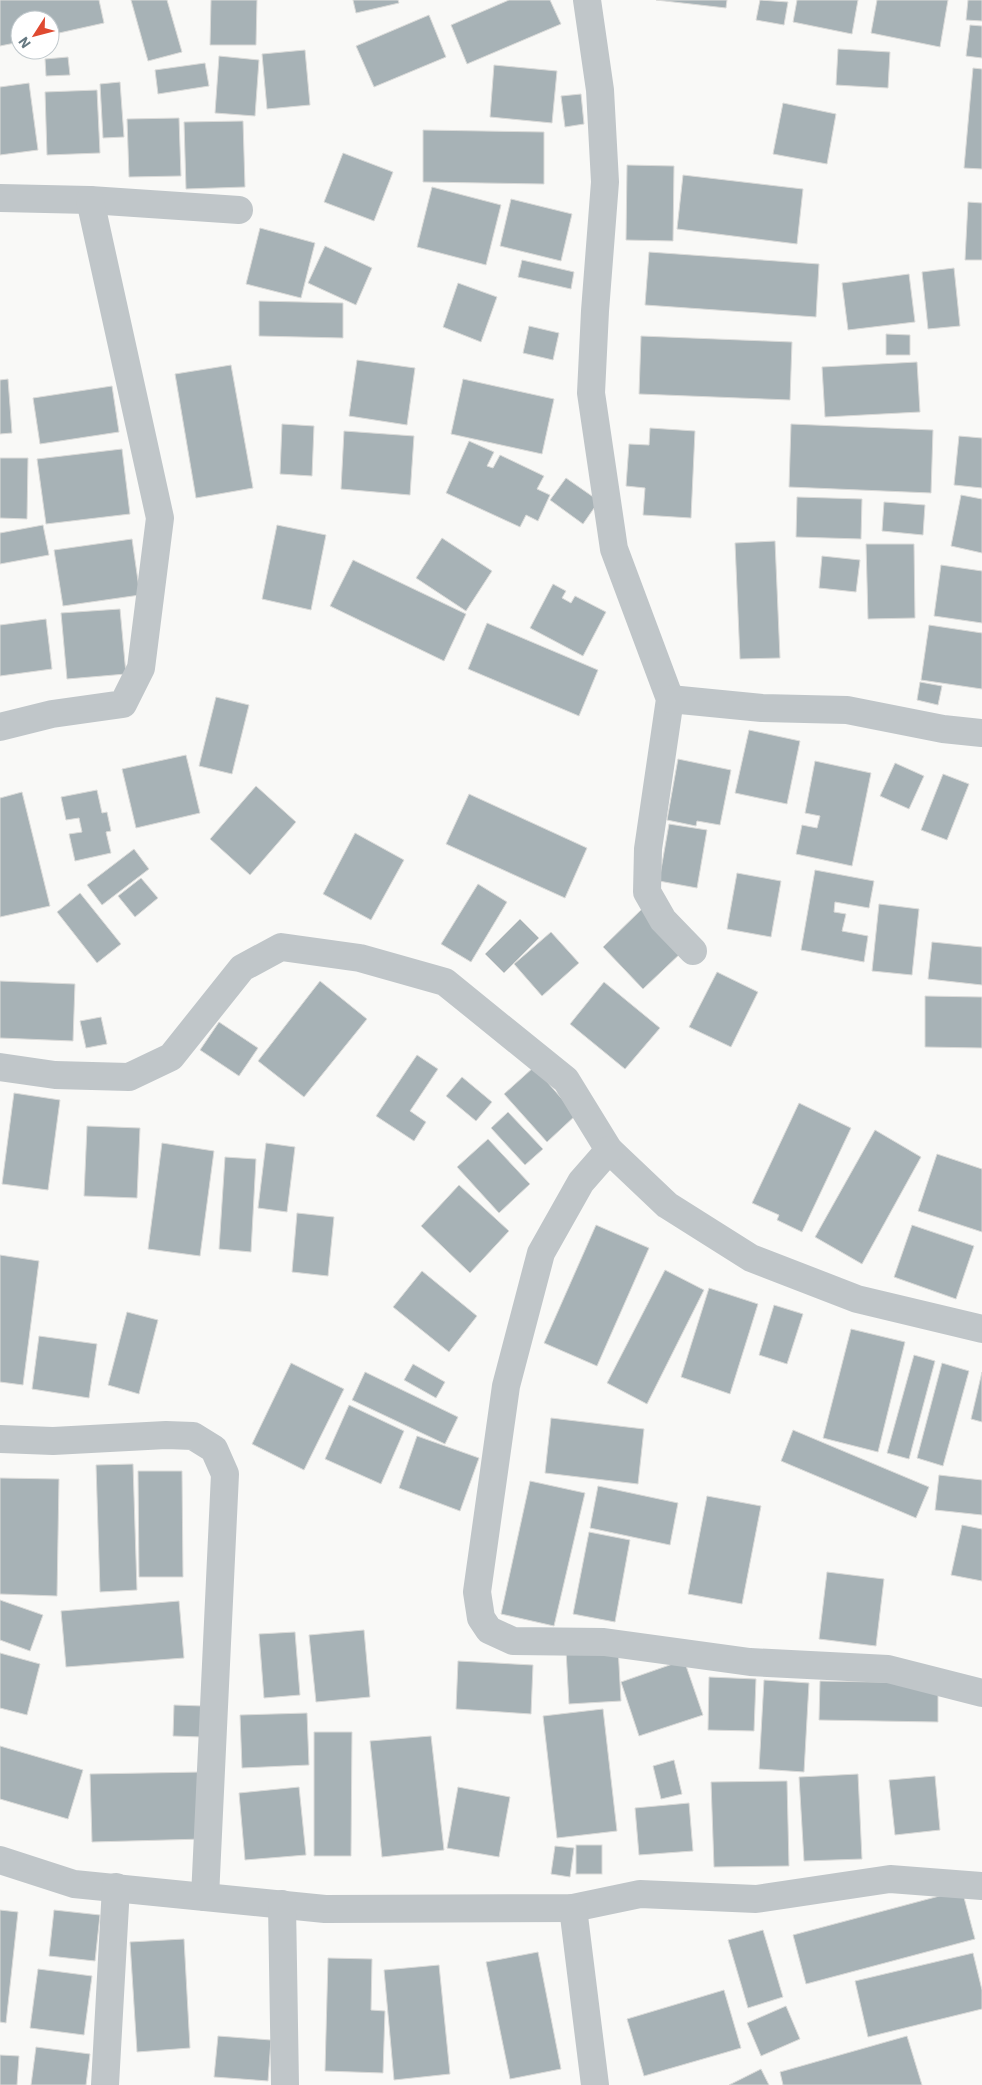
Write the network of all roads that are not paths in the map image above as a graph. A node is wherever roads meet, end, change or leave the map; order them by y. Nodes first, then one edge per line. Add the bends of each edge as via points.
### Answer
1 (587, 0) edge
2 (0, 198) edge
3 (90, 200) junction
4 (239, 210) dead end
5 (670, 699) junction
6 (0, 727) edge
7 (982, 733) edge
8 (693, 951) dead end
9 (0, 1067) edge
10 (609, 1150) junction
11 (982, 1329) edge
12 (0, 1439) edge
13 (982, 1693) edge
14 (0, 1860) edge
15 (982, 1886) edge
16 (116, 1888) junction
17 (205, 1897) junction
18 (282, 1904) junction
19 (573, 1908) junction
20 (105, 2085) edge
21 (285, 2085) edge
22 (595, 2085) edge

1 - 5 street via 600,90 605,182 592,393 614,549
2 - 3 street
3 - 4 street
3 - 6 street via 160,518 141,668 123,704 52,714
5 - 7 street via 732,706 847,710 943,729
5 - 8 street via 648,849 647,892 663,920
9 - 10 street via 55,1076 129,1077 171,1057 242,968 281,947 360,958 444,982 566,1080
10 - 11 street via 667,1205 751,1258 858,1299
10 - 13 street via 581,1182 540,1253 506,1386 477,1592 482,1618 489,1630 513,1641 604,1642 750,1662 888,1669
12 - 17 street via 53,1441 175,1435 193,1436 214,1449 225,1474
14 - 16 street via 74,1884
15 - 19 street via 890,1878 756,1899 640,1894
16 - 17 street
16 - 20 street
17 - 18 street
18 - 19 street via 325,1909
18 - 21 street
19 - 22 street

